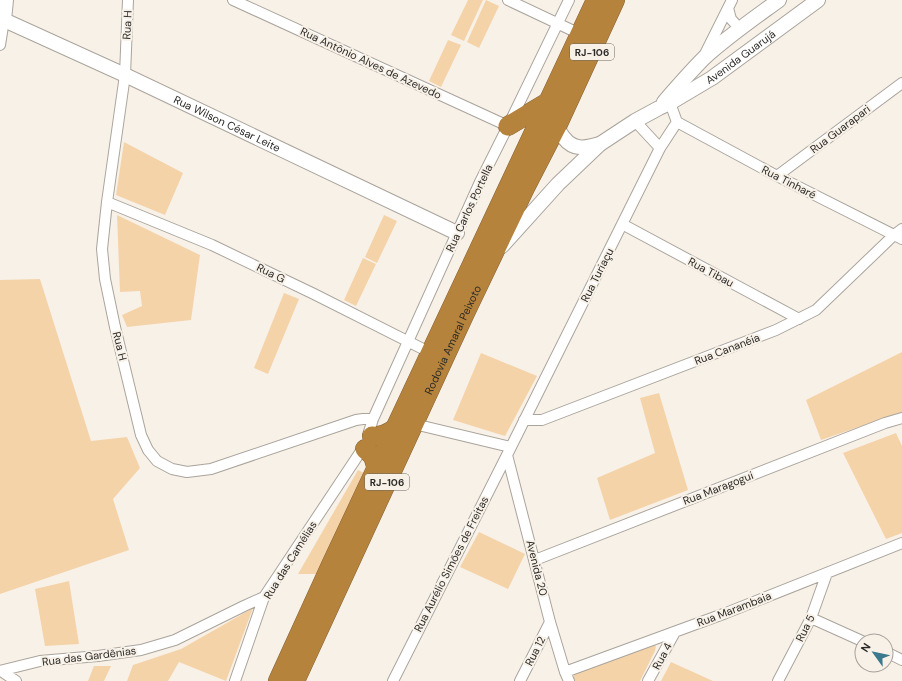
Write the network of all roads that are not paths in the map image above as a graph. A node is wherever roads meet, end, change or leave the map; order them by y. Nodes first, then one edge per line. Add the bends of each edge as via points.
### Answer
1 (128, 0) edge
2 (233, 0) edge
3 (508, 0) edge
4 (569, 0) edge
5 (596, 0) edge
6 (616, 0) edge
7 (779, 0) edge
8 (818, 0) edge
9 (730, 4) edge
10 (4, 6) edge
11 (557, 23) junction
12 (740, 29) junction
13 (580, 34) junction
14 (0, 45) edge
15 (754, 47) junction
16 (702, 60) junction
17 (125, 75) junction
18 (902, 83) edge
19 (548, 102) junction
20 (664, 106) junction
21 (635, 121) junction
22 (677, 122) junction
23 (508, 126) junction
24 (557, 126) junction
25 (600, 144) junction
26 (660, 148) junction
27 (777, 176) junction
28 (107, 202) junction
29 (622, 224) junction
30 (458, 233) junction
31 (899, 235) edge
32 (491, 258) junction
33 (799, 319) junction
34 (408, 342) junction
35 (431, 353) junction
36 (902, 418) edge
37 (524, 420) junction
38 (405, 426) junction
39 (368, 437) junction
40 (508, 451) junction
41 (376, 469) junction
42 (902, 543) edge
43 (535, 560) junction
44 (827, 573) junction
45 (264, 598) junction
46 (811, 618) junction
47 (550, 622) junction
48 (675, 632) junction
49 (854, 637) edge
50 (1, 671) edge
51 (567, 677) edge
52 (16, 681) edge
53 (235, 681) edge
54 (278, 681) edge
55 (295, 681) edge
56 (393, 681) edge
57 (520, 681) edge
58 (648, 681) edge
59 (778, 681) edge

1 - 17 street, Rua H
2 - 23 street, Rua Antônio Alves de Azevedo
3 - 11 street
4 - 11 street, Rua Carlos Portella
5 - 13 highway, Rodovia Amaral Peixoto / RJ-106
6 - 24 highway, Rodovia Amaral Peixoto / RJ-106
7 - 12 street, Avenida Guarujá
8 - 15 street, Avenida Guarujá
9 - 12 street via 731,19
9 - 16 street
10 - 14 street
10 - 17 street, Rua Wilson César Leite
11 - 13 street
11 - 23 street, Rua Carlos Portella
12 - 15 street
12 - 16 street, Avenida Guarujá
13 - 19 highway, Rodovia Amaral Peixoto / RJ-106
15 - 20 street, Avenida Guarujá via 712,78
16 - 20 street, Avenida Guarujá
17 - 28 street, Rua H
17 - 30 street, Rua Wilson César Leite
18 - 27 street, Rua Guarapari
19 - 23 highway
19 - 35 highway, Rodovia Amaral Peixoto / RJ-106
20 - 21 street, Avenida Guarujá
20 - 22 street
21 - 25 street, Avenida Guarujá
21 - 26 street
22 - 26 street, Rua Turiaçu
22 - 27 street, Rua Tinharé
23 - 30 street, Rua Carlos Portella
24 - 25 street, Avenida Guarujá via 564,138 575,147 586,148
24 - 32 highway, Rodovia Amaral Peixoto / RJ-106
25 - 32 street, Avenida Guarujá via 558,184
26 - 29 street, Rua Turiaçu
27 - 31 street, Rua Tinharé
28 - 34 street, Rua G via 212,245
28 - 39 street, Rua H via 102,249 105,279 141,435 148,450 157,460 172,469 187,472 211,469 363,419
29 - 33 street, Rua Tibau
29 - 37 street, Rua Turiaçu
30 - 34 street, Rua Carlos Portella
31 - 33 street, Rua Cananéia via 816,310
32 - 38 highway, Rodovia Amaral Peixoto / RJ-106
33 - 37 street, Rua Cananéia via 542,420
34 - 35 street, Rua G
34 - 39 street, Rua Carlos Portella
35 - 38 highway, Rodovia Amaral Peixoto / RJ-106
36 - 43 street, Rua Maragogui
37 - 40 street, Rua Turiaçu
38 - 39 highway via 382,436
38 - 40 street
38 - 41 highway, Rodovia Amaral Peixoto / RJ-106
38 - 55 highway, Rodovia Amaral Peixoto / RJ-106
39 - 41 highway
39 - 45 street, Rua das Camélias
40 - 43 street, Avenida 20
40 - 56 street, Rua Aurélio Simões de Freitas
41 - 54 highway, Rodovia Amaral Peixoto / RJ-106
42 - 44 street, Rua Marambaia
43 - 47 street, Avenida 20
44 - 46 street, Rua 5
44 - 48 street, Rua Marambaia
45 - 50 street, Rua das Gardênias via 175,640 142,650 40,661
45 - 53 street, Rua das Camélias
46 - 49 street
46 - 59 street, Rua 5
47 - 51 street, Avenida 20
47 - 57 street, Rua 12
48 - 51 street, Rua Marambaia
48 - 58 street, Rua 4
50 - 52 street

